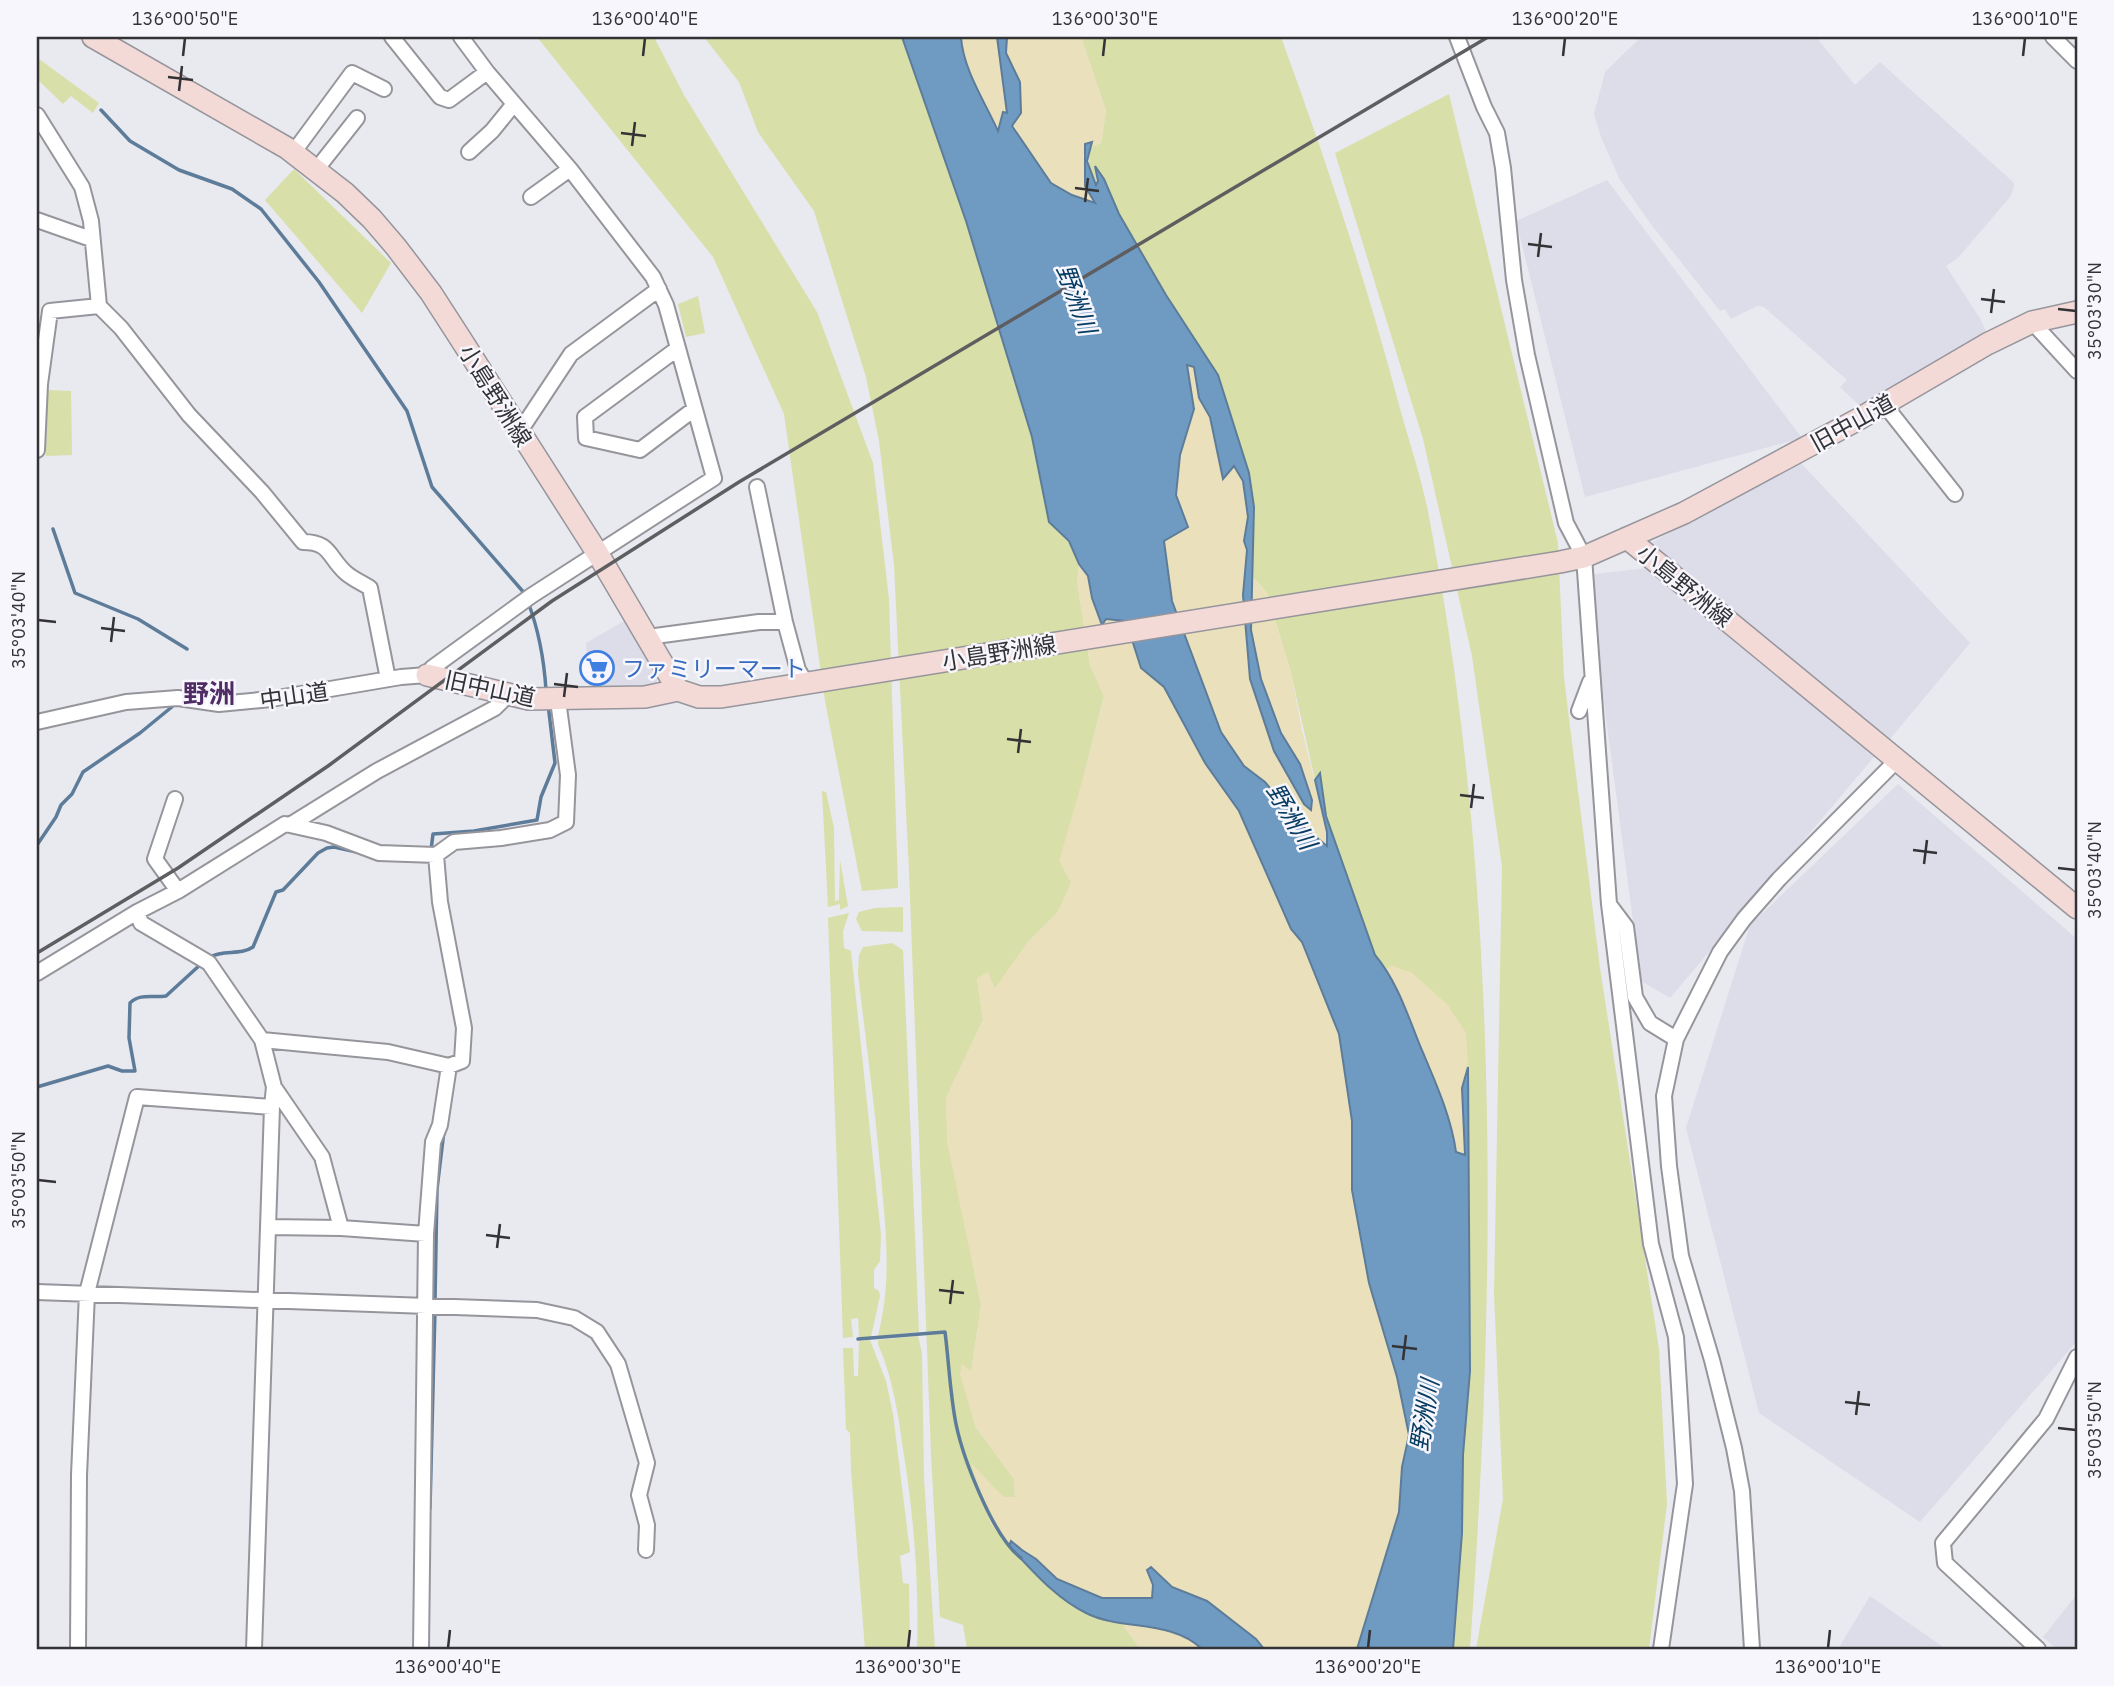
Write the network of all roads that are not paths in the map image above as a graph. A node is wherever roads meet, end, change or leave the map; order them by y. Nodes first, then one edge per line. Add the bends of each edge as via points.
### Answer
1 (93, 37) edge
2 (392, 37) edge
3 (461, 37) edge
4 (1457, 37) edge
5 (2053, 37) edge
6 (2077, 61) edge
7 (487, 72) junction
8 (384, 89) dead end
9 (514, 104) junction
10 (37, 115) edge
11 (357, 118) dead end
12 (469, 152) dead end
13 (293, 153) junction
14 (570, 169) junction
15 (316, 170) junction
16 (531, 197) dead end
17 (37, 220) edge
18 (91, 239) junction
19 (659, 289) junction
20 (99, 306) junction
21 (2077, 312) edge
22 (2032, 321) junction
23 (677, 349) junction
24 (2077, 371) edge
25 (1884, 404) junction
26 (693, 410) junction
27 (518, 430) junction
28 (37, 450) edge
29 (757, 488) dead end
30 (1955, 494) dead end
31 (1627, 538) junction
32 (598, 554) junction
33 (1584, 557) junction
34 (785, 622) junction
35 (648, 637) junction
36 (427, 675) junction
37 (1591, 678) junction
38 (388, 679) junction
39 (813, 682) junction
40 (678, 690) junction
41 (507, 696) junction
42 (551, 700) junction
43 (1579, 711) dead end
44 (37, 722) edge
45 (1898, 759) junction
46 (176, 799) dead end
47 (289, 825) junction
48 (432, 855) junction
49 (178, 891) junction
50 (1609, 904) junction
51 (2077, 908) edge
52 (137, 912) junction
53 (37, 973) edge
54 (1675, 1039) junction
55 (262, 1040) junction
56 (449, 1066) junction
57 (274, 1087) junction
58 (272, 1107) junction
59 (268, 1227) junction
60 (341, 1228) junction
61 (426, 1234) junction
62 (37, 1292) edge
63 (87, 1293) junction
64 (265, 1299) junction
65 (432, 1305) junction
66 (2077, 1357) edge
67 (646, 1549) dead end
68 (78, 1649) edge
69 (254, 1649) edge
70 (421, 1649) edge
71 (1661, 1649) edge
72 (1752, 1649) edge
73 (2038, 1649) edge

1 - 13 main road, 小島野洲線
2 - 7 street via 440,97 449,100
3 - 7 street
4 - 33 street via 1497,133 1527,355 1566,523
5 - 6 street
7 - 9 street
8 - 13 street via 352,73
9 - 12 street
9 - 14 street
10 - 18 street via 82,187
11 - 15 street
13 - 15 main road, 小島野洲線
14 - 16 street
14 - 19 street
15 - 27 main road, 小島野洲線 via 345,193 396,247 437,302
17 - 18 street
18 - 20 street
19 - 23 street
19 - 27 street via 571,354
20 - 28 street via 50,311
20 - 38 street via 303,542 318,542 345,572 370,587
21 - 22 main road, 旧中山道
22 - 24 street
22 - 25 main road, 旧中山道
23 - 26 street
23 - 26 street via 585,417 586,438 640,450
25 - 30 street
25 - 31 main road, 旧中山道 via 1684,513
26 - 32 street via 714,478
27 - 32 main road, 小島野洲線
29 - 34 street
31 - 33 main road, 小島野洲線
31 - 45 main road, 小島野洲線
32 - 35 main road, 小島野洲線
32 - 36 street via 528,598
33 - 37 street
33 - 39 main road, 小島野洲線
34 - 35 street
34 - 39 street via 798,670
35 - 40 main road, 小島野洲線
36 - 38 street, 中山道
36 - 41 main road, 旧中山道
37 - 43 street
37 - 50 street
38 - 44 street, 中山道 via 219,704 178,698 126,702
39 - 40 main road, 小島野洲線 via 721,697
40 - 42 main road, 旧中山道 via 645,697
41 - 42 main road, 旧中山道
41 - 47 street via 495,708
42 - 48 street via 568,775 566,822 550,830 454,842
45 - 51 main road, 小島野洲線
45 - 54 street via 1744,919 1705,979
46 - 49 street via 155,859
47 - 48 street via 379,853
47 - 49 street
48 - 56 street via 464,1028 462,1060
49 - 52 street
50 - 54 street via 1626,927 1636,997 1650,1023
50 - 71 street via 1651,1244 1676,1337 1685,1483
52 - 53 street
52 - 55 street via 141,923 206,959
54 - 72 street via 1664,1096 1669,1166 1681,1256 1712,1360 1742,1491
55 - 56 street via 388,1052
55 - 57 street
56 - 61 street via 433,1142
57 - 58 street
57 - 60 street via 322,1157
58 - 59 street
58 - 63 street via 137,1097
59 - 60 street
59 - 64 street
60 - 61 street
61 - 65 street
62 - 63 street
63 - 64 street
63 - 68 street
64 - 65 street
64 - 69 street
65 - 67 street via 537,1310 574,1318 597,1332 618,1364 647,1463 639,1495 647,1525
65 - 70 street via 421,1487
66 - 73 street via 2046,1419 1943,1543 1945,1563

